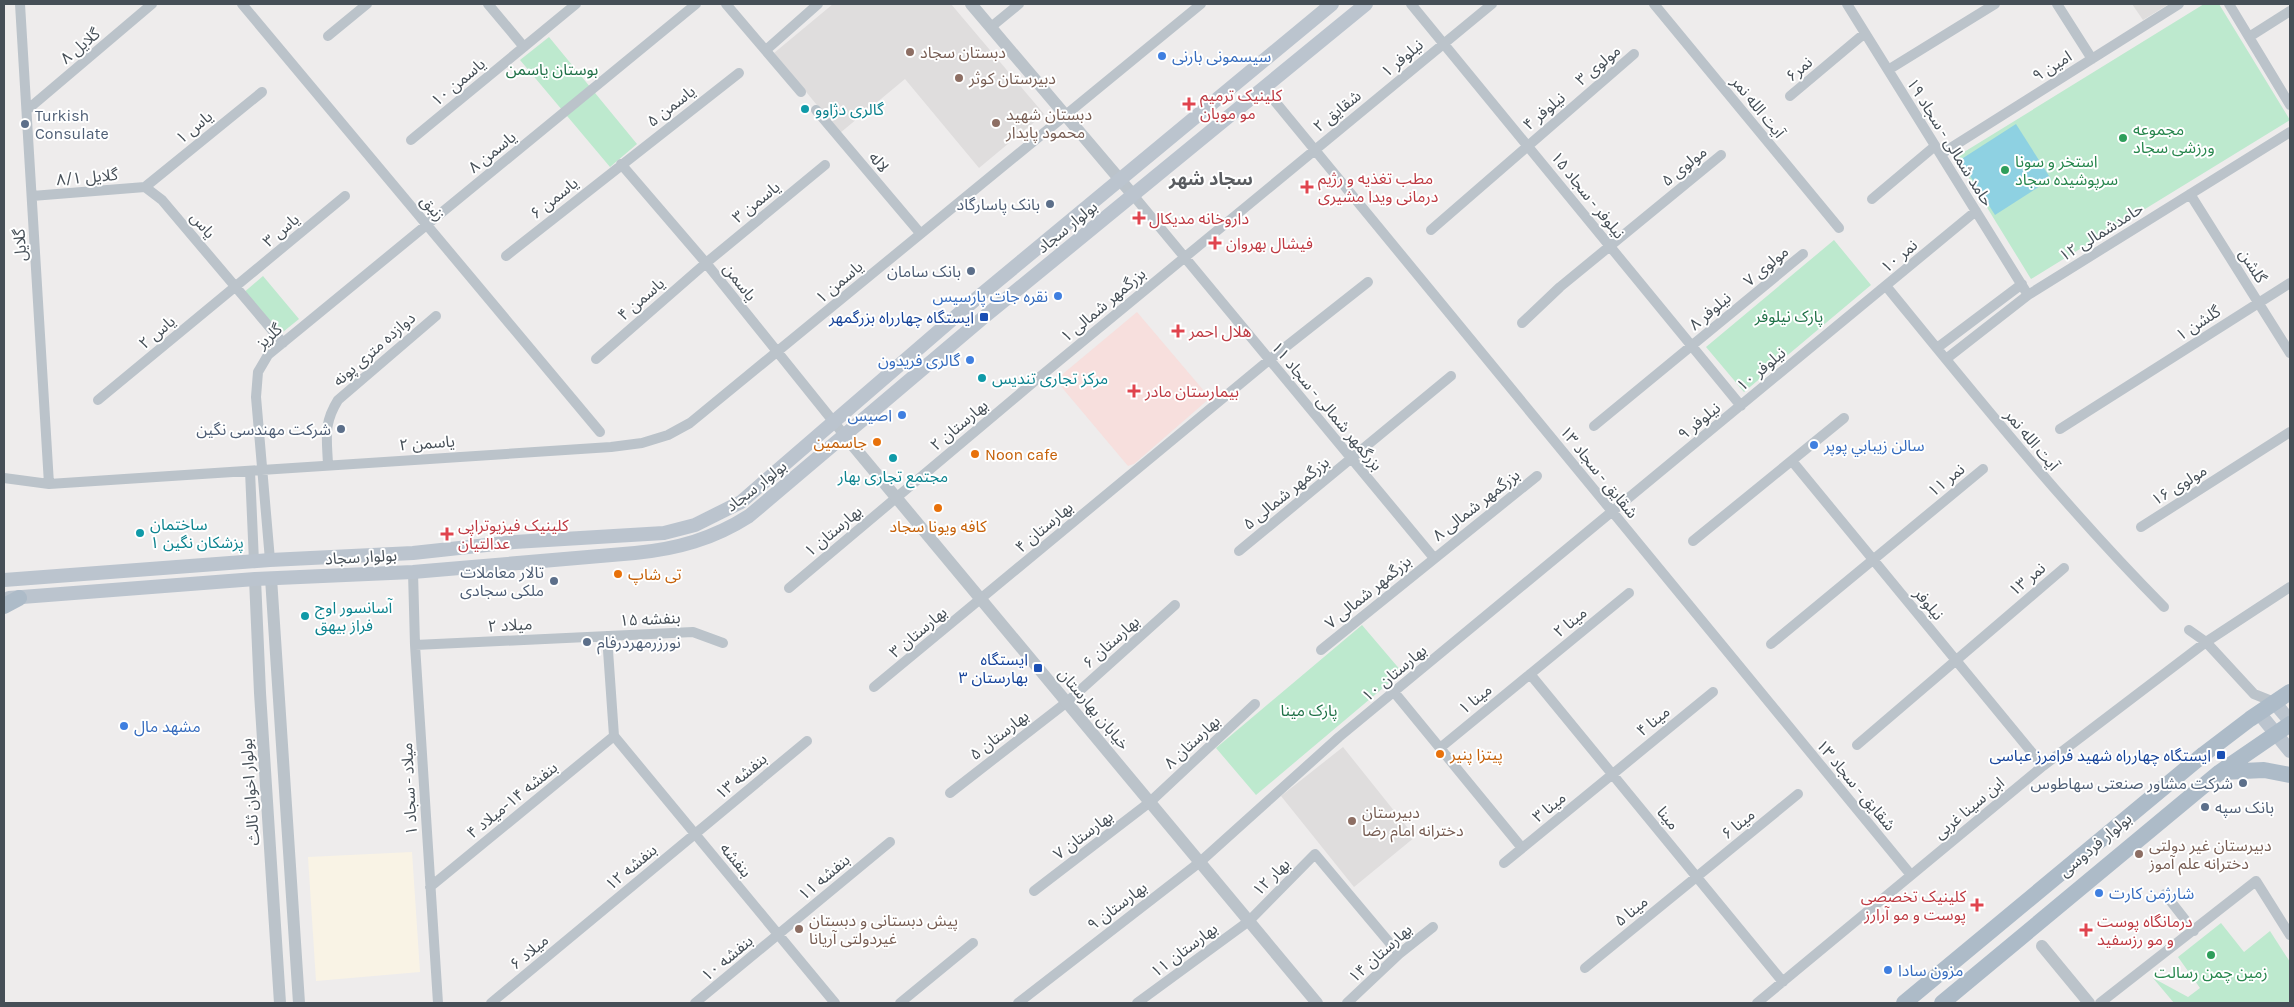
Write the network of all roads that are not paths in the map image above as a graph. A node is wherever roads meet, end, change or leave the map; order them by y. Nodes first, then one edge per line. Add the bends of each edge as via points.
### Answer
1 (20, 4) edge
2 (152, 4) edge
3 (242, 4) edge
4 (367, 4) edge
5 (488, 4) edge
6 (576, 4) edge
7 (696, 4) edge
8 (726, 4) edge
9 (818, 4) edge
10 (971, 4) edge
11 (1019, 4) edge
12 (1332, 4) edge
13 (1366, 4) edge
14 (1411, 4) edge
15 (1492, 4) edge
16 (1654, 4) edge
17 (1847, 4) edge
18 (1995, 4) edge
19 (2057, 4) edge
20 (2179, 4) edge
21 (2229, 4) edge
22 (1197, 5) edge
23 (2290, 12) edge
24 (991, 27) junction
25 (1865, 33) junction
26 (328, 36) dead end
27 (2249, 37) junction
28 (1443, 43) junction
29 (524, 47) junction
30 (766, 50) junction
31 (1634, 54) dead end
32 (2092, 59) junction
33 (1888, 70) junction
34 (740, 72) dead end
35 (1264, 88) junction
36 (262, 92) dead end
37 (801, 92) dead end
38 (1379, 96) joint
39 (1790, 96) dead end
40 (1581, 100) joint
41 (2290, 105) edge
42 (26, 110) junction
43 (816, 110) dead end
44 (1065, 115) junction
45 (2290, 132) edge
46 (411, 140) dead end
47 (1527, 145) junction
48 (1315, 150) junction
49 (1938, 150) junction
50 (1721, 155) dead end
51 (621, 164) junction
52 (826, 165) dead end
53 (1119, 180) junction
54 (145, 187) junction
55 (2190, 194) junction
56 (1133, 195) junction
57 (32, 196) junction
58 (345, 196) dead end
59 (1872, 200) dead end
60 (1253, 201) joint
61 (1976, 211) junction
62 (428, 224) junction
63 (1838, 228) dead end
64 (1432, 230) dead end
65 (920, 233) junction
66 (1610, 246) junction
67 (1803, 254) dead end
68 (506, 256) dead end
69 (1184, 257) junction
70 (706, 263) junction
71 (1368, 282) dead end
72 (2290, 283) edge
73 (2022, 284) junction
74 (1886, 286) junction
75 (235, 287) junction
76 (2028, 295) junction
77 (1747, 300) joint
78 (2258, 302) junction
79 (436, 316) dead end
80 (1522, 323) dead end
81 (283, 342) junction
82 (1692, 346) junction
83 (1937, 348) junction
84 (778, 353) junction
85 (2290, 353) edge
86 (1801, 356) joint
87 (596, 359) dead end
88 (1946, 359) junction
89 (1269, 360) junction
90 (1042, 375) joint
91 (1451, 376) dead end
92 (98, 400) dead end
93 (1741, 406) junction
94 (1844, 418) dead end
95 (833, 421) junction
96 (1594, 426) dead end
97 (2060, 429) dead end
98 (600, 432) dead end
99 (2290, 432) edge
100 (846, 436) junction
101 (1352, 459) junction
102 (1792, 461) junction
103 (328, 465) junction
104 (264, 469) junction
105 (1983, 469) dead end
106 (250, 471) junction
107 (1537, 476) dead end
108 (6, 478) edge
109 (49, 484) junction
110 (896, 497) junction
111 (1612, 512) junction
112 (2141, 527) dead end
113 (1693, 541) dead end
114 (1239, 551) dead end
115 (1434, 558) junction
116 (1873, 559) junction
117 (270, 560) junction
118 (254, 562) junction
119 (2064, 568) dead end
120 (413, 572) junction
121 (271, 578) junction
122 (255, 579) junction
123 (4, 580) edge
124 (789, 588) dead end
125 (2290, 588) edge
126 (1629, 593) dead end
127 (11, 598) edge
128 (981, 599) junction
129 (1175, 605) dead end
130 (4, 606) edge
131 (2164, 607) dead end
132 (2189, 630) dead end
133 (607, 636) junction
134 (2206, 642) junction
135 (723, 643) dead end
136 (1771, 644) dead end
137 (415, 645) junction
138 (1321, 650) dead end
139 (1955, 659) junction
140 (1530, 674) junction
141 (874, 687) dead end
142 (1394, 692) junction
143 (1713, 692) dead end
144 (2290, 692) edge
145 (1067, 702) junction
146 (2274, 702) junction
147 (1255, 704) dead end
148 (2259, 705) junction
149 (2290, 722) edge
150 (2275, 733) junction
151 (614, 736) junction
152 (807, 741) dead end
153 (1858, 745) dead end
154 (1440, 748) junction
155 (2290, 751) edge
156 (2043, 766) junction
157 (2220, 772) junction
158 (1612, 774) junction
159 (2290, 775) edge
160 (950, 793) dead end
161 (1798, 794) dead end
162 (1150, 802) junction
163 (695, 834) junction
164 (890, 842) dead end
165 (1522, 848) junction
166 (1200, 862) junction
167 (1504, 863) dead end
168 (1911, 875) junction
169 (1697, 877) junction
170 (430, 888) junction
171 (1034, 891) dead end
172 (2165, 894) dead end
173 (1249, 921) junction
174 (587, 923) joint
175 (1433, 926) dead end
176 (2194, 931) junction
177 (778, 935) junction
178 (2290, 935) edge
179 (973, 943) dead end
180 (2042, 946) dead end
181 (1399, 954) junction
182 (1585, 968) dead end
183 (1783, 982) junction
184 (280, 1003) edge
185 (299, 1003) edge
186 (438, 1003) edge
187 (491, 1003) edge
188 (696, 1003) edge
189 (835, 1003) edge
190 (900, 1003) edge
191 (1018, 1003) edge
192 (1137, 1003) edge
193 (1317, 1003) edge
194 (1347, 1003) edge
195 (1757, 1003) edge
196 (1904, 1003) edge
197 (1942, 1003) edge
198 (2089, 1003) edge
199 (2100, 1003) edge

1 - 42 street, گلایل
2 - 42 street, گلایل ۸
3 - 62 street, زنبق
4 - 26 street
5 - 29 street
6 - 29 street, یاسمن ۱۰
7 - 62 street, یاسمن ۸
8 - 30 street
9 - 30 street
10 - 24 street
11 - 24 street
12 - 53 main road, بولوار سجاد
13 - 35 main road, بولوار سجاد
14 - 28 street, نیلوفر - سجاد ۱۵
15 - 28 street, نیلوفر ۱
16 - 63 street, آیت الله نمر
17 - 25 street, حامد شمالی - سجاد ۱۹
18 - 33 street
19 - 32 street
20 - 32 street, امین ۹
21 - 27 street
22 - 44 street, یاسمن ۱
23 - 27 street
24 - 44 street
25 - 33 street, حامد شمالی - سجاد ۱۹
25 - 39 street, نمر۶
27 - 41 street
28 - 38 street, نیلوفر ۱
28 - 47 street, نیلوفر - سجاد ۱۵
29 - 46 street, یاسمن ۱۰
30 - 37 street
31 - 40 street, مولوی ۳
32 - 49 street, امین ۹
33 - 49 street, حامد شمالی - سجاد ۱۹
34 - 51 street, یاسمن ۵
35 - 48 street, شقایق - سجاد ۱۳
35 - 56 main road, بولوار سجاد
36 - 54 street, یاس ۱
38 - 48 street, شقایق ۲
40 - 47 street, نیلوفر ۴
42 - 57 street, گلایل
43 - 65 street, لاله
44 - 53 street
44 - 65 street, یاسمن ۱
45 - 55 street, حامدشمالی ۱۲
47 - 64 street, نیلوفر ۴
47 - 66 street, نیلوفر - سجاد ۱۵
48 - 60 street, شقایق ۲
48 - 111 street, شقایق - سجاد ۱۳
49 - 59 street, امین ۹
49 - 61 street, حامد شمالی - سجاد ۱۹
50 - 66 street, مولوی ۵
51 - 68 street, یاسمن ۶
51 - 70 street, یاسمن
52 - 70 street, یاسمن ۳
53 - 56 street
53 - 95 main road, بولوار سجاد
54 - 57 street, گلایل ۸/۱
54 - 75 street, یاس via 162,200
55 - 76 street, حامدشمالی ۱۲
55 - 78 street, گلشن
56 - 69 street, بزرگمهر شمالی - سجاد ۱۱
56 - 100 main road, بولوار سجاد
57 - 109 street, گلایل
58 - 75 street, یاس ۳
60 - 69 street, بزرگمهر شمالی ۱
61 - 73 street, حامد شمالی - سجاد ۱۹
61 - 74 street, نمر ۱۰
62 - 81 street, گلریز
62 - 98 street, زنبق
65 - 84 street, یاسمن ۱
66 - 80 street, مولوی ۵
66 - 82 street, نیلوفر - سجاد ۱۵
67 - 77 street, مولوی ۷
69 - 89 street, بزرگمهر شمالی - سجاد ۱۱
69 - 90 street, بزرگمهر شمالی ۱
70 - 84 street, یاسمن
70 - 87 street, یاسمن ۴
71 - 89 street, بهارستان ۴
72 - 78 street, گلشن ۱
73 - 76 street, حامد شمالی - سجاد ۱۹
73 - 83 street
74 - 83 street, آیت الله نمر
74 - 86 street, نمر ۱۰
75 - 81 street, یاس
75 - 92 street, یاس ۲
76 - 88 street, حامدشمالی ۱۲
77 - 82 street, نیلوفر ۸
78 - 85 street, گلشن
78 - 97 street, گلشن ۱
79 - 103 street, دوازده متری پونه via 338,400 329,415
81 - 104 street, گلریز via 268,355 258,372 256,398
82 - 93 street, نیلوفر - سجاد ۱۵
82 - 96 street, نیلوفر ۸
83 - 88 street, آیت الله نمر
84 - 95 street, یاسمن
84 - 103 street, یاسمن ۲ via 690,423 668,435 642,443
86 - 93 street, نیلوفر ۱۰
88 - 131 street, آیت الله نمر via 2100,542
89 - 101 street, بزرگمهر شمالی - سجاد ۱۱
89 - 128 street, بهارستان ۴
90 - 110 street, بهارستان ۲
91 - 101 street, بزرگمهر شمالی ۵
93 - 111 street, نیلوفر ۹
94 - 102 street
95 - 100 street, یاسمن
95 - 117 main road, بولوار سجاد via 741,502 695,525 664,533 514,542 413,553
99 - 112 street, مولوی ۱۶
100 - 110 street, خیابان بهارستان
100 - 120 main road, بولوار سجاد via 749,516 700,542 666,550
101 - 114 street, بزرگمهر شمالی ۵
101 - 115 street, بزرگمهر شمالی - سجاد ۱۱
102 - 113 street
102 - 116 street, نیلوفر
103 - 104 street, یاسمن ۲
104 - 106 street, یاسمن ۲
104 - 117 street, گلریز
105 - 116 street, نمر ۱۱
106 - 109 street, یاسمن ۲
106 - 118 street
107 - 115 street, بزرگمهر شمالی ۸
108 - 109 street, یاسمن ۲
110 - 124 street, بهارستان ۱
110 - 128 street, خیابان بهارستان
111 - 142 street, بهارستان ۱۰
111 - 168 street, شقایق - سجاد ۱۳
115 - 138 street, بزرگمهر شمالی ۷
116 - 136 street, نمر ۱۱
116 - 139 street, نیلوفر
117 - 118 main road, بولوار سجاد
117 - 121 main road
118 - 122 main road
118 - 123 main road, بولوار سجاد
119 - 139 street, نمر ۱۳
120 - 121 main road, بولوار سجاد
120 - 137 street, میلاد - سجاد ۱
121 - 122 main road, بولوار سجاد
121 - 185 street
122 - 127 main road, بولوار سجاد
122 - 184 street, بولوار اخوان ثالث
125 - 134 street, ابن سینا غربی
126 - 140 street, مینا ۲
127 - 130 main road
128 - 141 street, بهارستان ۳
128 - 145 street, خیابان بهارستان
129 - 145 street, بهارستان ۶
132 - 134 street
133 - 135 street, بنفشه ۱۵ via 692,632
133 - 137 street, میلاد ۲
133 - 151 street
134 - 148 street
134 - 156 street, ابن سینا غربی
137 - 170 street, میلاد - سجاد ۱
139 - 153 street, نمر ۱۳
139 - 156 street, نیلوفر
140 - 154 street, مینا ۱
140 - 158 street, مینا
142 - 154 street
142 - 166 street, بهارستان ۱۰
143 - 158 street, مینا ۴
144 - 146 main road, بولوار فردوسی
145 - 160 street, بهارستان ۵
145 - 162 street, خیابان بهارستان
146 - 148 main road, بولوار فردوسی
146 - 149 main road
147 - 162 street, بهارستان ۸
148 - 150 main road
148 - 196 main road, بولوار فردوسی
149 - 150 main road, بولوار فردوسی
150 - 155 main road
150 - 157 main road, بولوار فردوسی
151 - 163 street, بنفشه
151 - 170 street, بنفشه ۱۴-میلاد ۴
152 - 163 street, بنفشه ۱۳
154 - 165 street
156 - 168 street, ابن سینا غربی
157 - 159 main road via 2264,770
157 - 197 main road, بولوار فردوسی
158 - 165 street, مینا ۳
158 - 169 street, مینا
161 - 169 street, مینا ۶
162 - 166 street, خیابان بهارستان
162 - 171 street, بهارستان ۷
163 - 174 street, بنفشه ۱۲
163 - 177 street, بنفشه
164 - 177 street, بنفشه ۱۱
165 - 167 street, مینا ۳
166 - 173 street, خیابان بهارستان
166 - 191 street, بهارستان ۹
168 - 183 street, ابن سینا غربی
169 - 182 street, مینا ۵
169 - 183 street, مینا
170 - 186 street, میلاد - سجاد ۱
172 - 176 street
173 - 181 street, بهار ۱۲ via 1315,854
173 - 192 street, بهارستان ۱۱
173 - 193 street, خیابان بهارستان
174 - 187 street, میلاد ۶
175 - 181 street, بهارستان ۱۴
176 - 178 street via 2256,881
176 - 199 street
177 - 188 street, بنفشه ۱۰
177 - 189 street, بنفشه
179 - 190 street
180 - 198 street
181 - 194 street, بهارستان ۱۴
183 - 195 street, ابن سینا غربی

